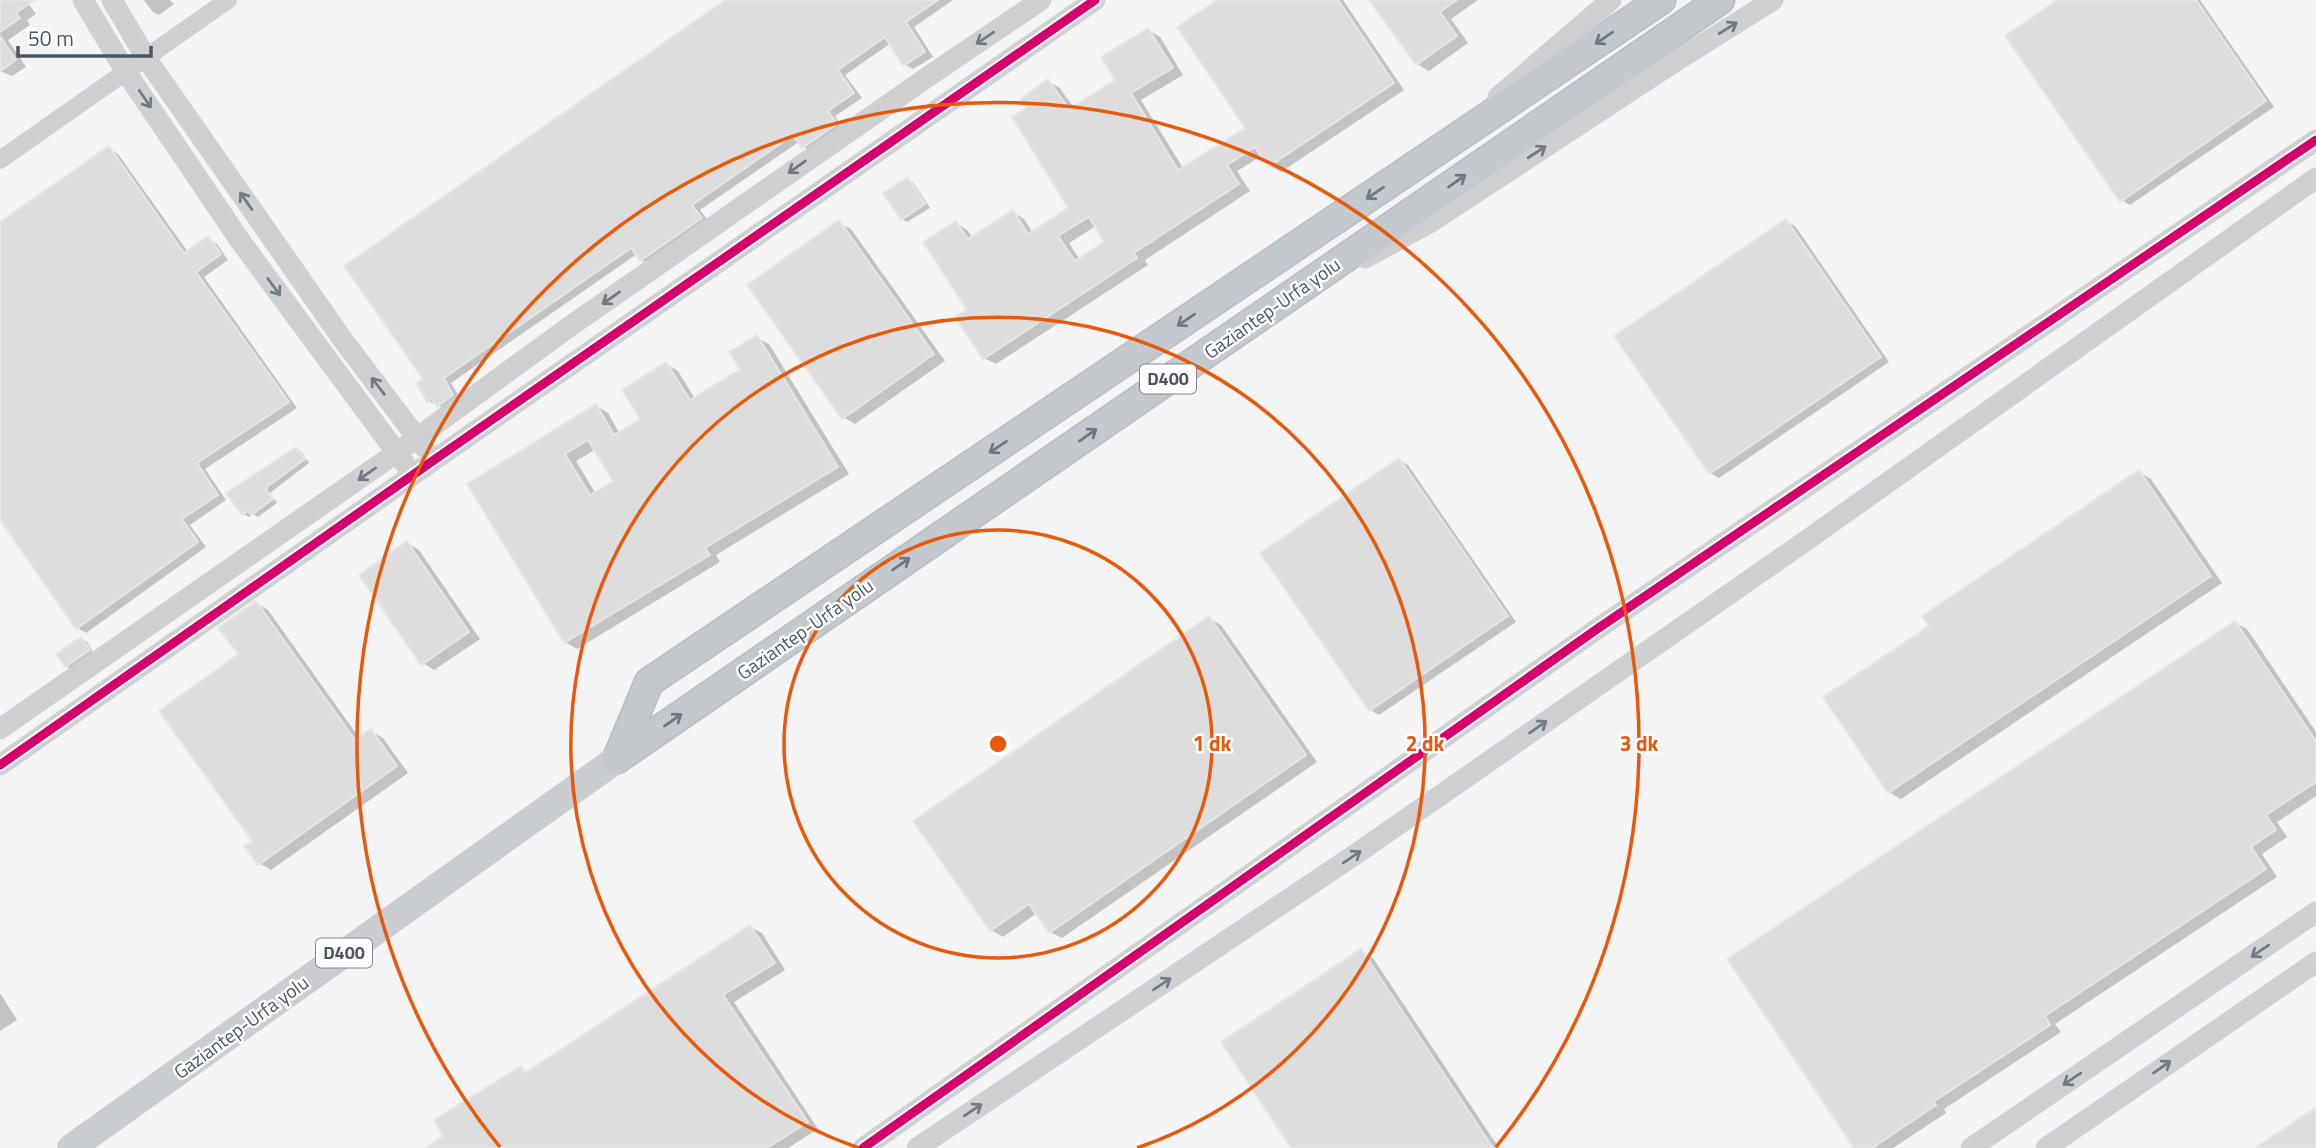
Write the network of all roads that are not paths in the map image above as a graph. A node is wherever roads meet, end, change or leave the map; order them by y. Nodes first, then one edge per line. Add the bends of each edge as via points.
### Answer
1 (83, 0) edge
2 (112, 0) edge
3 (228, 0) edge
4 (1041, 0) edge
5 (1095, 0) edge
6 (1611, 0) edge
7 (1661, 0) edge
8 (1720, 0) edge
9 (1773, 0) edge
10 (146, 58) junction
11 (126, 72) junction
12 (2316, 140) edge
13 (1435, 152) junction
14 (0, 160) edge
15 (2316, 178) edge
16 (1268, 311) junction
17 (416, 438) junction
18 (396, 453) junction
19 (434, 460) junction
20 (414, 475) junction
21 (0, 729) edge
22 (617, 759) junction
23 (0, 765) edge
24 (2316, 912) edge
25 (2316, 962) edge
26 (71, 1148) edge
27 (863, 1148) edge
28 (916, 1148) edge
29 (1971, 1148) edge
30 (2046, 1148) edge

1 - 11 street
2 - 10 street
3 - 10 street
4 -> 17 street
5 - 19 street
6 - 13 street
7 -> 13 highway, Gaziantep-Urfa yolu / D400
16 -> 8 highway, Gaziantep-Urfa yolu / D400
16 -> 9 street via 1431,222
10 - 11 street
17 -> 10 street
11 - 14 street
11 -> 18 street via 241,242
12 - 27 street via 1597,629
13 -> 22 highway, Gaziantep-Urfa yolu / D400 via 649,682
28 -> 15 street via 1368,846
22 -> 16 highway, Gaziantep-Urfa yolu / D400
17 - 18 street
17 - 19 street
18 - 20 street
18 -> 21 street
19 - 20 street
20 - 23 street
22 - 26 main road, Gaziantep-Urfa yolu / D400
24 -> 29 street
30 -> 25 street

